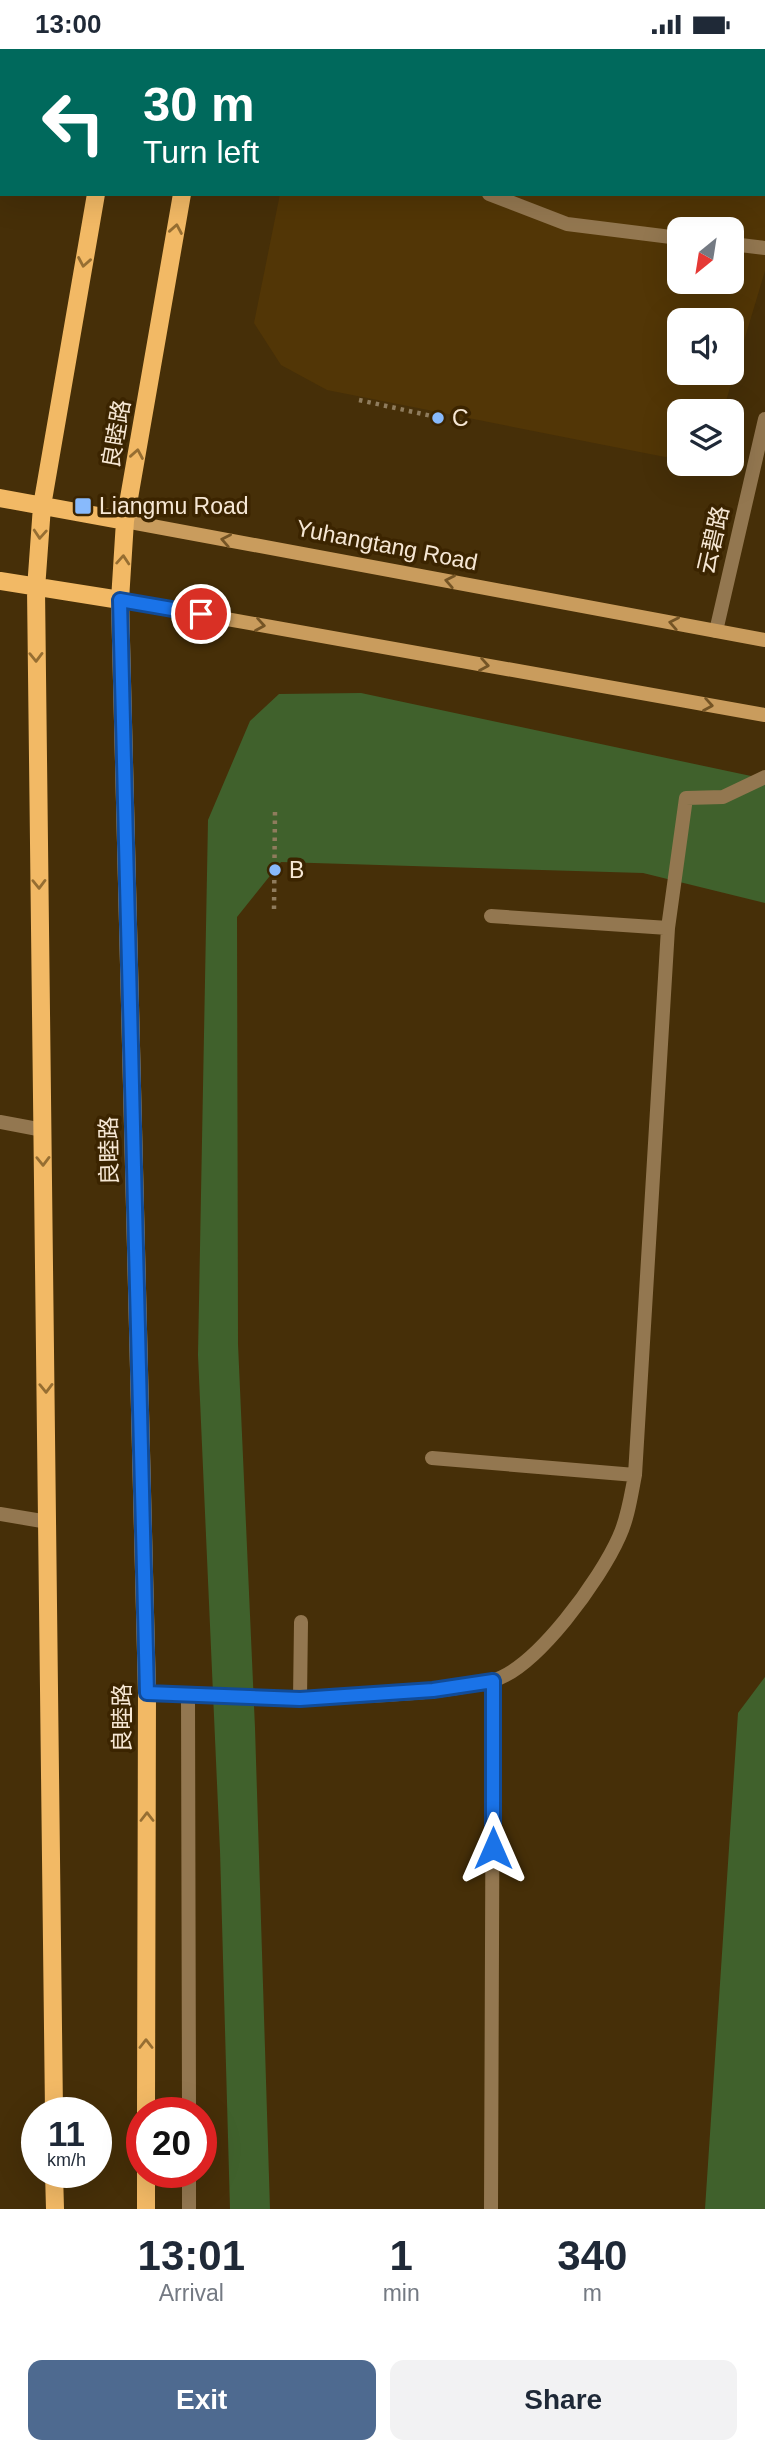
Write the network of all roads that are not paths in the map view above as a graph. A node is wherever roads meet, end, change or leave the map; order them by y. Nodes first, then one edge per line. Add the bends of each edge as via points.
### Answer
1 (96, 196) edge
2 (182, 196) edge
3 (494, 196) edge
4 (667, 237) edge
5 (744, 245) edge
6 (765, 248) edge
7 (765, 419) edge
8 (0, 498) edge
9 (42, 506) junction
10 (125, 521) junction
11 (0, 581) edge
12 (36, 589) junction
13 (120, 600) junction
14 (716, 631) junction
15 (765, 640) edge
16 (765, 715) edge
17 (765, 777) edge
18 (491, 916) dead end
19 (668, 928) junction
20 (0, 1122) edge
21 (43, 1130) junction
22 (432, 1458) dead end
23 (635, 1475) junction
24 (0, 1514) edge
25 (48, 1522) junction
26 (301, 1622) dead end
27 (493, 1681) junction
28 (147, 1693) junction
29 (188, 1695) junction
30 (300, 1699) junction
31 (54, 2097) edge
32 (146, 2097) edge
33 (189, 2097) edge
34 (54, 2188) edge
35 (146, 2188) edge
36 (189, 2188) edge
37 (55, 2209) edge
38 (146, 2209) edge
39 (189, 2209) edge
40 (491, 2209) edge

1 -> 9 main road
10 -> 2 main road, 良睦路
3 - 4 street via 567,225
5 - 6 street
7 - 14 street, 云碧路
8 - 9 main road, Yuhangtang Road
9 - 10 main road, Yuhangtang Road
9 -> 12 main road
13 -> 10 main road, 良睦路
14 -> 10 main road, Yuhangtang Road
11 - 12 main road
12 - 13 main road
12 -> 21 main road
13 -> 16 main road
13 - 28 main road, 良睦路
14 - 15 main road, Yuhangtang Road
17 - 19 street via 723,797 686,798
18 - 19 street
19 - 23 street
20 - 21 street
21 -> 25 main road
22 - 23 street
23 - 27 street via 619,1537 577,1607 539,1650
24 - 25 street
25 - 31 main road
26 - 30 street
27 - 30 street
27 - 40 street
28 - 29 street
32 -> 28 main road, 良睦路
29 - 30 street
29 - 33 street
34 - 37 main road
35 - 38 main road
36 - 39 street

